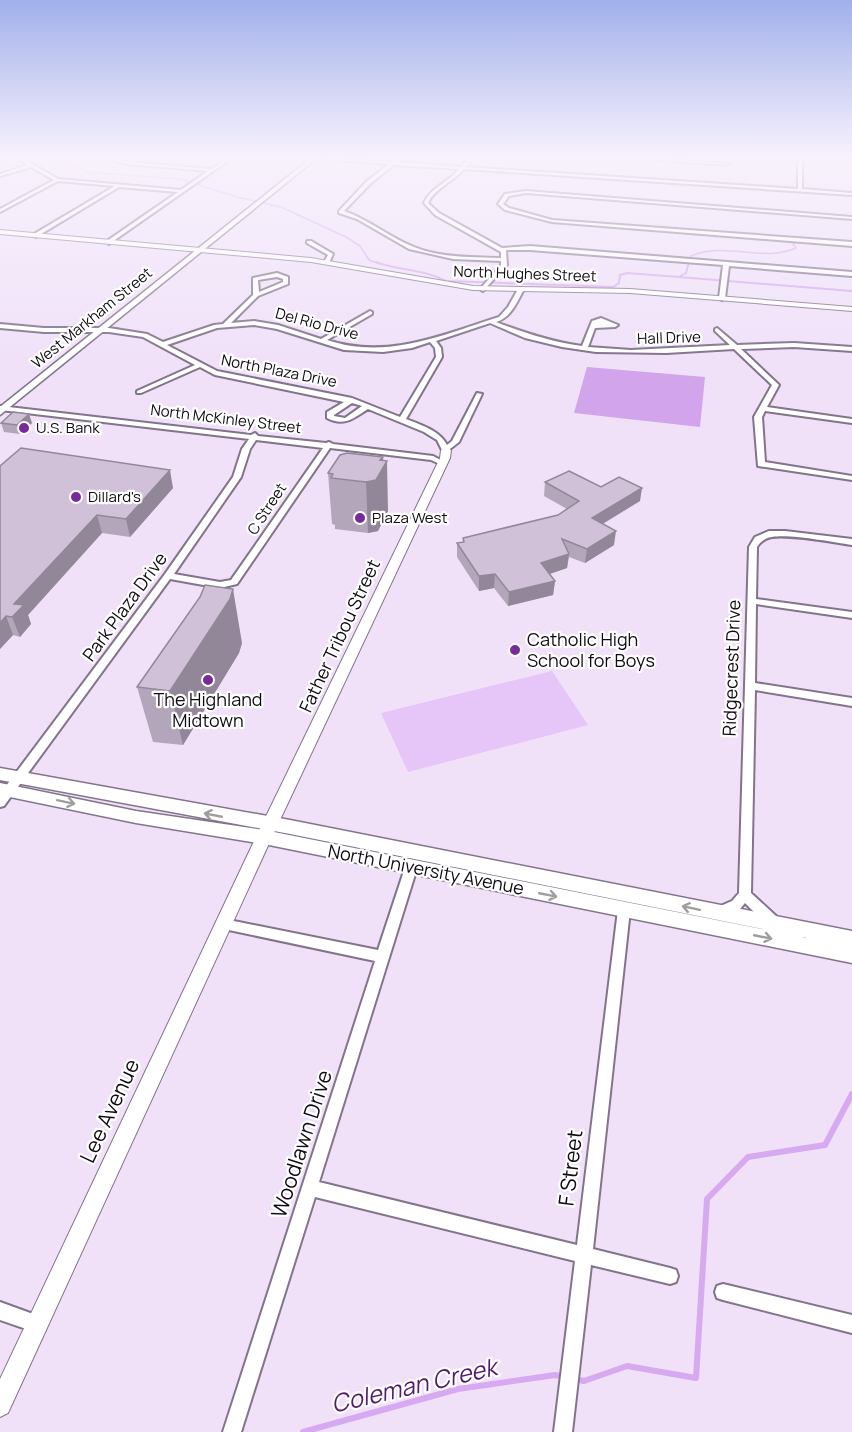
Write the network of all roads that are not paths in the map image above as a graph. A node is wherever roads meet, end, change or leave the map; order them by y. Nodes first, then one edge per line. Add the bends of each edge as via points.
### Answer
1 (53, 225) edge
2 (133, 225) edge
3 (231, 225) edge
4 (371, 225) edge
5 (457, 225) edge
6 (609, 225) edge
7 (0, 232) edge
8 (36, 235) junction
9 (109, 242) junction
10 (309, 242) dead end
11 (852, 244) edge
12 (502, 249) junction
13 (200, 250) junction
14 (505, 260) junction
15 (327, 262) junction
16 (726, 264) junction
17 (852, 274) edge
18 (485, 285) junction
19 (520, 291) junction
20 (256, 295) junction
21 (722, 298) junction
22 (852, 309) edge
23 (370, 313) dead end
24 (492, 322) junction
25 (226, 324) junction
26 (0, 326) edge
27 (593, 326) dead end
28 (102, 329) junction
29 (717, 330) dead end
30 (431, 339) junction
31 (321, 341) junction
32 (163, 344) junction
33 (585, 348) junction
34 (738, 348) junction
35 (852, 349) edge
36 (200, 366) junction
37 (139, 392) dead end
38 (479, 394) dead end
39 (352, 400) junction
40 (367, 406) junction
41 (762, 408) junction
42 (2, 409) edge
43 (402, 419) junction
44 (852, 421) edge
45 (255, 435) junction
46 (329, 444) junction
47 (446, 450) junction
48 (442, 463) junction
49 (852, 478) edge
50 (852, 543) edge
51 (168, 576) junction
52 (752, 601) junction
53 (852, 615) edge
54 (751, 686) junction
55 (852, 702) edge
56 (0, 774) edge
57 (7, 790) edge
58 (268, 831) junction
59 (411, 868) junction
60 (745, 895) junction
61 (624, 910) junction
62 (716, 914) junction
63 (224, 924) junction
64 (779, 925) junction
65 (852, 939) edge
66 (852, 955) edge
67 (383, 957) junction
68 (310, 1188) junction
69 (584, 1255) junction
70 (670, 1276) dead end
71 (723, 1292) dead end
72 (0, 1311) edge
73 (38, 1324) junction
74 (852, 1324) edge
75 (0, 1405) edge
76 (232, 1432) edge
77 (563, 1432) edge

1 - 8 street
2 - 9 street
3 - 13 main road, West Markham Street
4 - 14 street via 425,252
5 - 12 street
6 - 11 street
7 - 8 street, North Hughes Street
8 - 9 street, North Hughes Street
9 - 13 street, North Hughes Street
10 - 15 street via 331,255
12 - 14 street
12 - 16 street via 520,247
13 - 15 street, North Hughes Street
13 - 28 main road, West Markham Street
14 - 18 street
15 - 18 street, North Hughes Street via 439,284
16 - 17 street
16 - 21 street
18 - 19 street, North Hughes Street
19 - 21 street, North Hughes Street via 630,291
19 - 24 street, Del Rio Drive via 508,313
20 - 20 street via 281,286 287,279 277,275 259,277 254,281
20 - 25 street
21 - 22 street, North Hughes Street
23 - 31 street
24 - 30 street, Del Rio Drive
24 - 33 street, Hall Drive via 532,340
25 - 31 street, Del Rio Drive via 270,325
25 - 32 street, Del Rio Drive
26 - 28 street, North Plaza Drive
27 - 33 street
28 - 32 street, North Plaza Drive via 145,335
28 - 42 main road, West Markham Street
29 - 34 street
30 - 31 street, Del Rio Drive via 403,348 373,350
30 - 43 street via 440,357
32 - 36 street, North Plaza Drive
33 - 34 street, Hall Drive via 656,354
34 - 35 street, Hall Drive via 794,344
34 - 41 street via 776,385
36 - 37 street
36 - 39 street, North Plaza Drive via 224,375
38 - 47 street via 455,442
39 - 40 street, North Plaza Drive
39 - 40 street via 330,414 331,418 346,420
40 - 43 street, North Plaza Drive
41 - 44 street
41 - 49 street via 758,417 761,464
42 - 45 street, North McKinley Street
43 - 47 street, North Plaza Drive via 434,434
45 - 46 street, North McKinley Street
45 - 51 street, Park Plaza Drive via 237,477
46 - 48 street, North McKinley Street via 433,458
46 - 51 street, C Street via 236,581 226,585
47 - 48 street, Father Tribou Street
48 - 58 street, Father Tribou Street
50 - 52 street, Ridgecrest Drive via 785,534 758,539 752,553
51 - 57 street, Park Plaza Drive
52 - 53 street
52 - 54 street, Ridgecrest Drive
54 - 55 street
54 - 60 street, Ridgecrest Drive
56 - 57 main road, North University Avenue
57 - 58 main road, North University Avenue via 136,817
58 - 59 main road, North University Avenue
62 -> 58 main road, North University Avenue
58 - 63 street, Lee Avenue
59 -> 61 main road, North University Avenue
59 - 67 street, Woodlawn Drive
60 - 62 street via 736,905
60 - 64 street
61 -> 66 main road, North University Avenue
61 - 69 street, F Street
62 - 64 main road, North University Avenue
63 - 67 street
63 - 73 street, Lee Avenue
64 - 65 main road, North University Avenue
67 - 68 street, Woodlawn Drive
68 - 69 street
68 - 76 street, Woodlawn Drive
69 - 70 street
69 - 77 street, F Street
71 - 74 street
72 - 73 street
73 - 75 street, Lee Avenue

